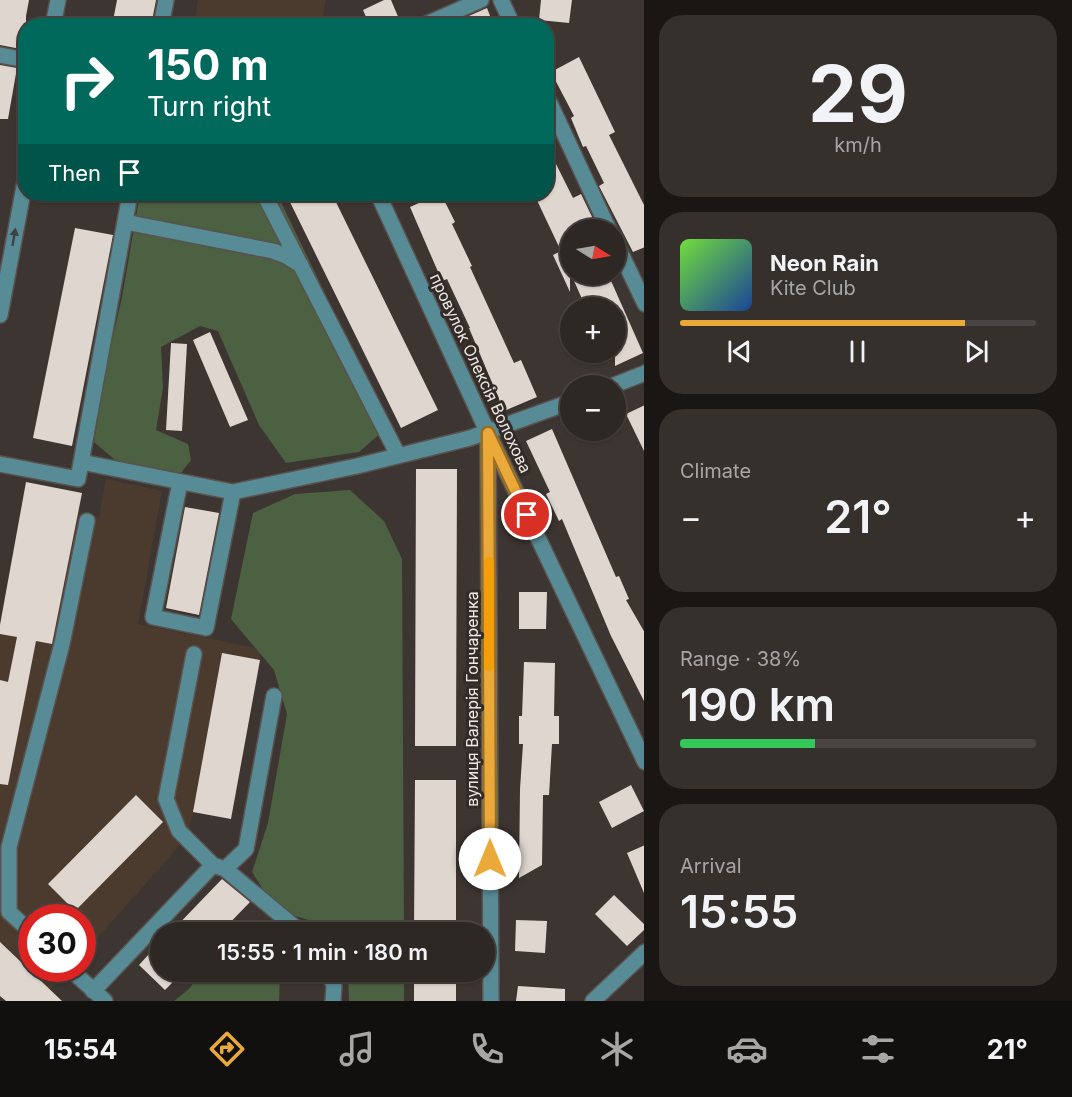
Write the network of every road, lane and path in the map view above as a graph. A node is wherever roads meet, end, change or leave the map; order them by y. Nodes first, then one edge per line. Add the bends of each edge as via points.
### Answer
1 (58, 0) edge
2 (166, 0) edge
3 (481, 0) edge
4 (501, 0) edge
5 (55, 18) edge
6 (163, 18) edge
7 (440, 18) edge
8 (509, 18) edge
9 (0, 55) edge
10 (18, 58) edge
11 (554, 112) edge
12 (21, 201) edge
13 (129, 201) edge
14 (268, 201) edge
15 (381, 201) edge
16 (604, 219) edge
17 (125, 222) junction
18 (626, 264) edge
19 (301, 265) junction
20 (644, 302) edge
21 (0, 315) edge
22 (644, 373) edge
23 (626, 380) edge
24 (560, 406) edge
25 (488, 433) junction
26 (398, 455) junction
27 (81, 462) junction
28 (0, 464) edge
29 (180, 482) junction
30 (233, 492) junction
31 (87, 521) dead end
32 (194, 654) dead end
33 (274, 696) dead end
34 (644, 760) edge
35 (219, 867) junction
36 (18, 920) edge
37 (288, 922) edge
38 (644, 953) edge
39 (84, 982) edge
40 (333, 982) edge
41 (93, 991) junction
42 (105, 1001) edge
43 (333, 1001) edge
44 (491, 1001) edge
45 (593, 1001) edge

1 - 5 street
2 - 6 street
3 - 7 street
4 - 8 street
9 - 10 street
11 - 16 street
21 -> 12 street
13 - 17 street
14 - 19 street
15 - 25 street, провулок Олексія Волохова
17 - 19 street via 273,251
17 - 27 street
18 - 20 street
19 - 26 street
22 - 23 street
24 - 25 street
25 - 26 street
25 - 34 street, провулок Олексія Волохова
25 - 44 street, вулиця Валерія Гончаренка
26 - 30 street
27 - 28 street via 78,479
27 - 29 street
29 - 30 street
29 - 30 street via 153,617 206,628
31 - 36 street via 62,644 9,847 9,912
32 - 35 street via 166,799 179,831
33 - 35 street via 246,849
35 - 37 street
35 - 41 street
38 - 45 street
39 - 41 street
40 - 43 street
41 - 42 street

